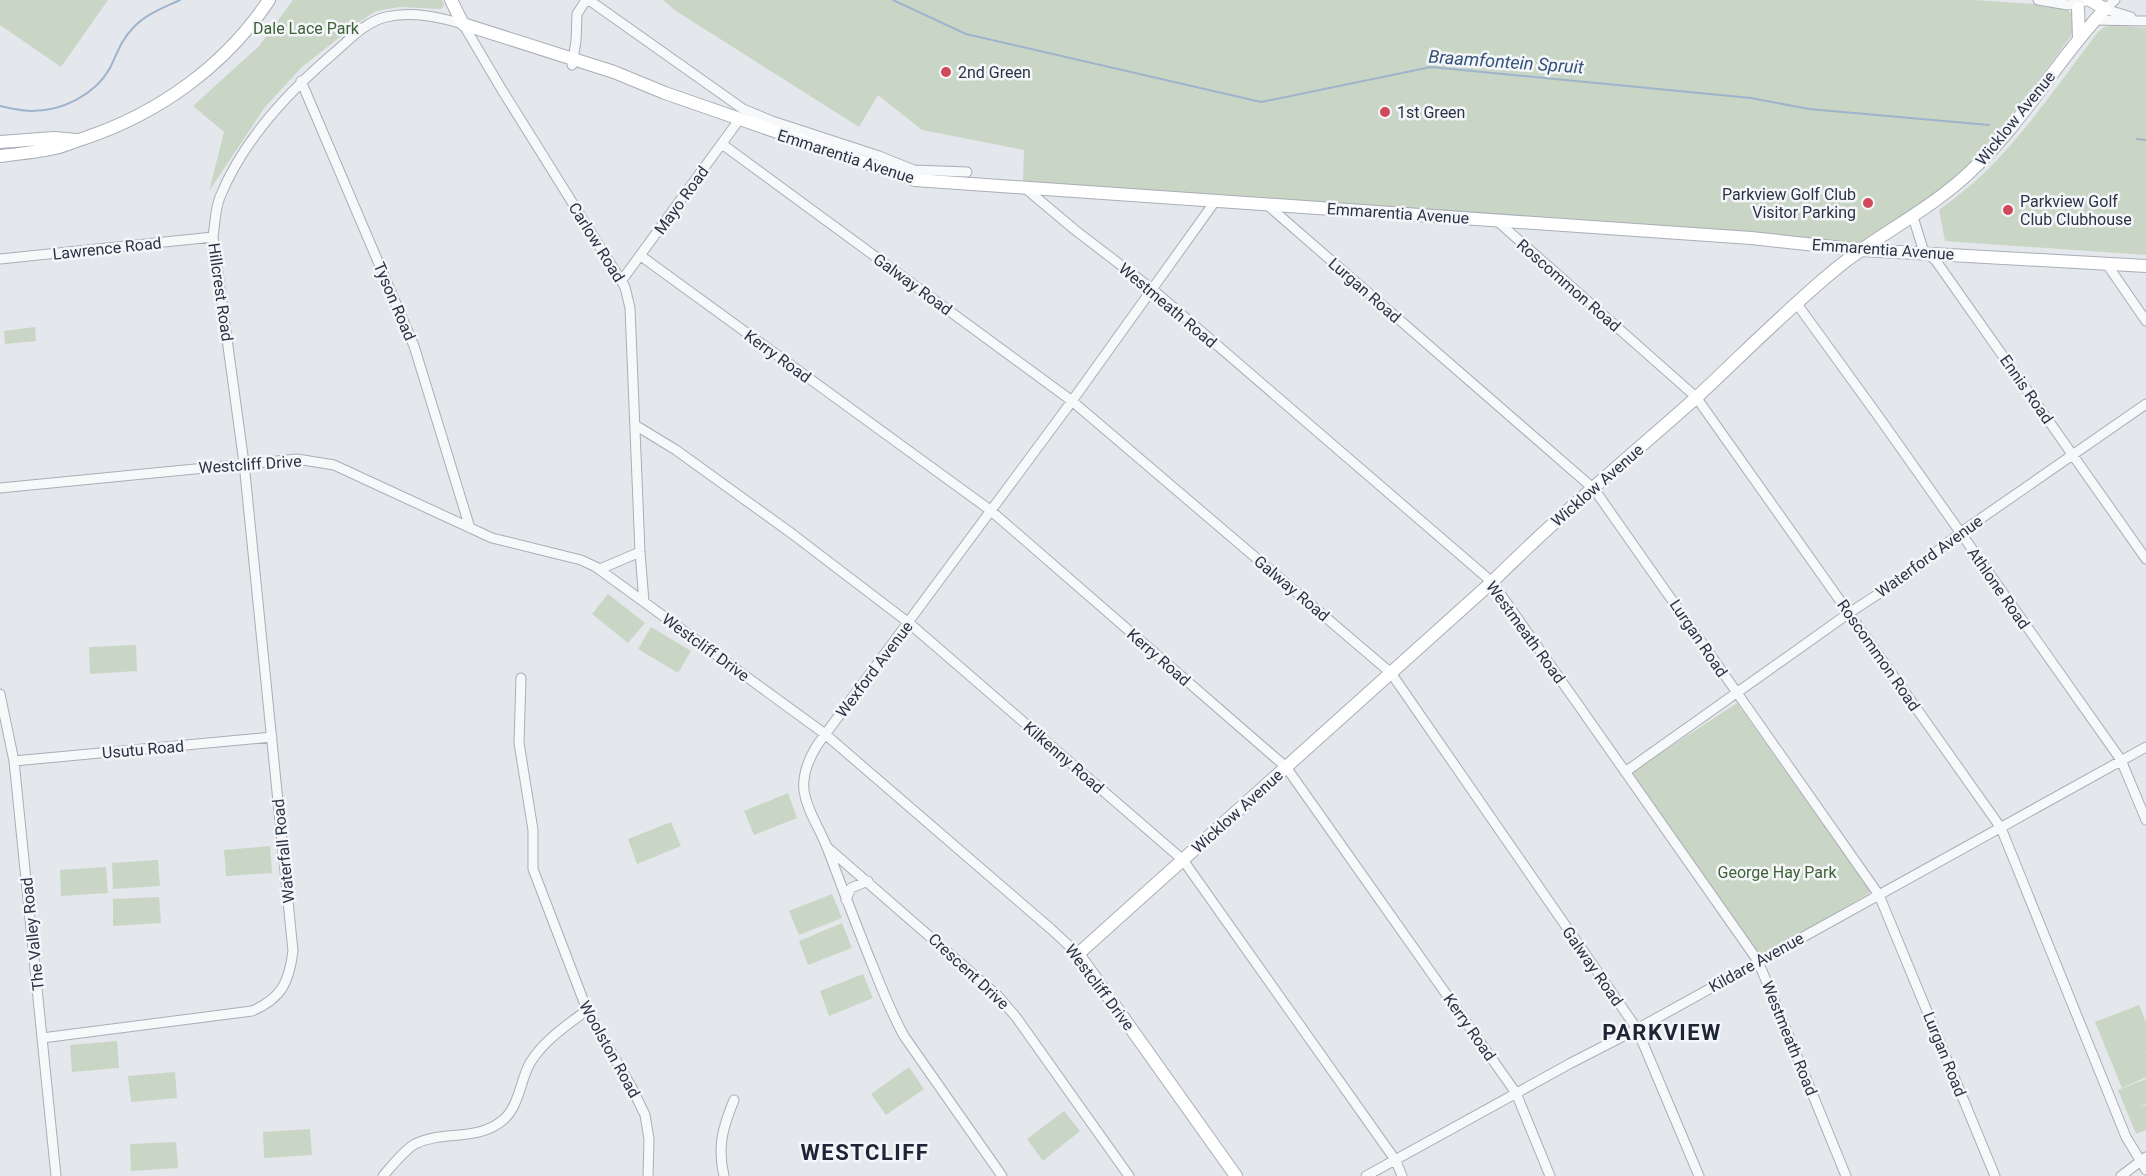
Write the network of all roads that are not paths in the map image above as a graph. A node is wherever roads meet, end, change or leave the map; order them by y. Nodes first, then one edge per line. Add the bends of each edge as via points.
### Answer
1 (268, 0) edge
2 (451, 0) edge
3 (588, 0) edge
4 (2038, 0) edge
5 (2090, 0) edge
6 (2115, 0) edge
7 (2060, 1) edge
8 (2076, 4) edge
9 (2105, 9) junction
10 (2095, 20) junction
11 (463, 24) junction
12 (2079, 38) junction
13 (573, 62) junction
14 (301, 81) junction
15 (739, 120) junction
16 (78, 140) junction
17 (0, 142) edge
18 (722, 144) junction
19 (0, 156) edge
20 (967, 172) dead end
21 (1025, 188) junction
22 (1216, 200) junction
23 (1265, 203) junction
24 (1913, 217) junction
25 (1496, 220) junction
26 (213, 237) junction
27 (1862, 249) junction
28 (1927, 252) junction
29 (641, 256) junction
30 (0, 259) edge
31 (2106, 263) junction
32 (2146, 266) edge
33 (622, 280) junction
34 (1152, 289) junction
35 (1797, 304) junction
36 (2146, 321) edge
37 (1696, 397) junction
38 (1072, 402) junction
39 (2146, 404) edge
40 (635, 425) junction
41 (2073, 455) junction
42 (244, 463) junction
43 (0, 488) edge
44 (1594, 489) junction
45 (990, 510) junction
46 (470, 528) junction
47 (1960, 533) junction
48 (640, 552) junction
49 (2146, 559) edge
50 (600, 569) junction
51 (1492, 582) junction
52 (644, 602) junction
53 (1849, 613) junction
54 (909, 623) junction
55 (1391, 673) junction
56 (521, 678) dead end
57 (1736, 693) junction
58 (0, 694) edge
59 (825, 734) junction
60 (272, 737) junction
61 (2146, 747) edge
62 (2121, 760) junction
63 (14, 761) junction
64 (1286, 767) junction
65 (1625, 772) junction
66 (2146, 820) edge
67 (2001, 828) junction
68 (827, 846) junction
69 (1183, 860) junction
70 (868, 881) junction
71 (1880, 895) junction
72 (846, 900) junction
73 (1078, 954) junction
74 (1758, 961) junction
75 (587, 1010) junction
76 (1637, 1029) junction
77 (42, 1038) junction
78 (1516, 1093) junction
79 (734, 1100) dead end
80 (2143, 1159) edge
81 (1396, 1161) junction
82 (2146, 1170) edge
83 (56, 1176) edge
84 (382, 1176) edge
85 (648, 1176) edge
86 (724, 1176) edge
87 (1002, 1176) edge
88 (1129, 1176) edge
89 (1236, 1176) edge
90 (1366, 1176) edge
91 (1402, 1176) edge
92 (1550, 1176) edge
93 (1699, 1176) edge
94 (1846, 1176) edge
95 (1995, 1176) edge
96 (2121, 1176) edge

1 - 16 street via 247,30 187,87 137,117
2 - 11 street, Carlow Road
3 - 13 street via 578,14
3 - 20 street via 743,109 914,170
4 - 7 street
5 - 8 street
5 - 9 street
6 - 9 street
7 - 8 street
8 - 10 street
8 - 12 street
9 - 10 street, Wicklow Avenue
9 - 10 street via 2146,21
10 - 12 street, Wicklow Avenue
11 - 13 street, Emmarentia Avenue
11 - 14 street, Hillcrest Road via 426,16 381,19 364,27
11 - 33 street, Carlow Road
12 - 24 street, Wicklow Avenue via 1984,158
13 - 15 street, Emmarentia Avenue
14 - 26 street, Hillcrest Road via 260,130 226,184 218,204
14 - 46 street, Tyson Road via 414,346
15 - 18 street, Mayo Road
15 - 21 street, Emmarentia Avenue via 907,179
16 - 17 street
16 - 19 street via 56,148
18 - 29 street, Mayo Road
18 - 38 street, Galway Road
21 - 22 street, Emmarentia Avenue
21 - 34 street, Westmeath Road
22 - 23 street, Emmarentia Avenue
22 - 34 street, Wexford Avenue
23 - 25 street, Emmarentia Avenue
23 - 44 street, Lurgan Road
24 - 27 street, Wicklow Avenue
24 - 28 street, Ennis Road
25 - 27 street, Emmarentia Avenue
25 - 37 street, Roscommon Road
26 - 30 street, Lawrence Road
26 - 42 street, Hillcrest Road
27 - 28 street, Emmarentia Avenue
27 - 35 street, Wicklow Avenue
28 - 31 street, Emmarentia Avenue
28 - 41 street, Ennis Road
29 - 33 street, Mayo Road
29 - 45 street, Kerry Road
31 - 32 street, Emmarentia Avenue
31 - 36 street
33 - 40 street, Carlow Road via 630,308
34 - 38 street, Wexford Avenue
34 - 51 street, Westmeath Road
35 - 37 street, Wicklow Avenue
35 - 47 street, Athlone Road
37 - 44 street, Wicklow Avenue
37 - 53 street, Roscommon Road
38 - 45 street, Wexford Avenue
38 - 55 street, Galway Road
39 - 41 street, Waterford Avenue
40 - 48 street, Carlow Road
40 - 54 street, Kilkenny Road via 782,526
41 - 47 street, Waterford Avenue
41 - 49 street, Ennis Road
42 - 43 street, Westcliff Drive
42 - 46 street, Westcliff Drive via 297,459 334,465
42 - 60 street, Waterfall Road
44 - 51 street, Wicklow Avenue
44 - 57 street, Lurgan Road
45 - 54 street, Wexford Avenue
45 - 64 street, Kerry Road
46 - 50 street, Westcliff Drive
47 - 53 street, Waterford Avenue via 1906,576
47 - 62 street, Athlone Road
48 - 50 street
48 - 52 street, Carlow Road
50 - 52 street, Westcliff Drive
51 - 55 street, Wicklow Avenue
51 - 65 street, Westmeath Road
52 - 59 street, Westcliff Drive
53 - 57 street, Waterford Avenue
53 - 67 street, Roscommon Road
54 - 59 street, Wexford Avenue
54 - 69 street, Kilkenny Road
55 - 64 street, Wicklow Avenue
55 - 76 street, Galway Road
56 - 75 street, Woolston Road via 519,743 534,830 532,858 536,880
57 - 65 street, Waterford Avenue
57 - 71 street, Lurgan Road
58 - 63 street, The Valley Road
59 - 68 street, Wexford Avenue via 810,758 804,781 806,800
59 - 73 street, Westcliff Drive
60 - 63 street, Usutu Road
60 - 77 street, Waterfall Road via 293,951 291,970 280,992 252,1011
61 - 62 street, Kildare Avenue
62 - 66 street, Athlone Road
62 - 67 street, Kildare Avenue
63 - 77 street, The Valley Road
64 - 69 street, Wicklow Avenue
64 - 78 street, Kerry Road
65 - 74 street, Westmeath Road
67 - 71 street, Kildare Avenue
67 - 80 street, Roscommon Road via 2126,1137
68 - 70 street, Crescent Drive
68 - 72 street, Wexford Avenue
69 - 73 street, Wicklow Avenue
69 - 81 street, Kilkenny Road
70 - 72 street via 851,888
70 - 88 street, Crescent Drive via 1003,1001
71 - 74 street, Kildare Avenue
71 - 95 street, Lurgan Road
72 - 87 street, Wexford Avenue via 900,1029
73 - 89 street, Westcliff Drive
74 - 76 street, Kildare Avenue
74 - 94 street, Westmeath Road
75 - 84 street via 538,1052 511,1111 502,1121 480,1133 416,1144
75 - 85 street, Woolston Road via 645,1114
76 - 78 street, Kildare Avenue
76 - 93 street, Galway Road
77 - 83 street, The Valley Road
78 - 81 street, Kildare Avenue
78 - 92 street, Kerry Road
79 - 86 street via 722,1128
80 - 82 street, Roscommon Road
80 - 96 street
81 - 90 street, Kildare Avenue
81 - 91 street, Kilkenny Road

